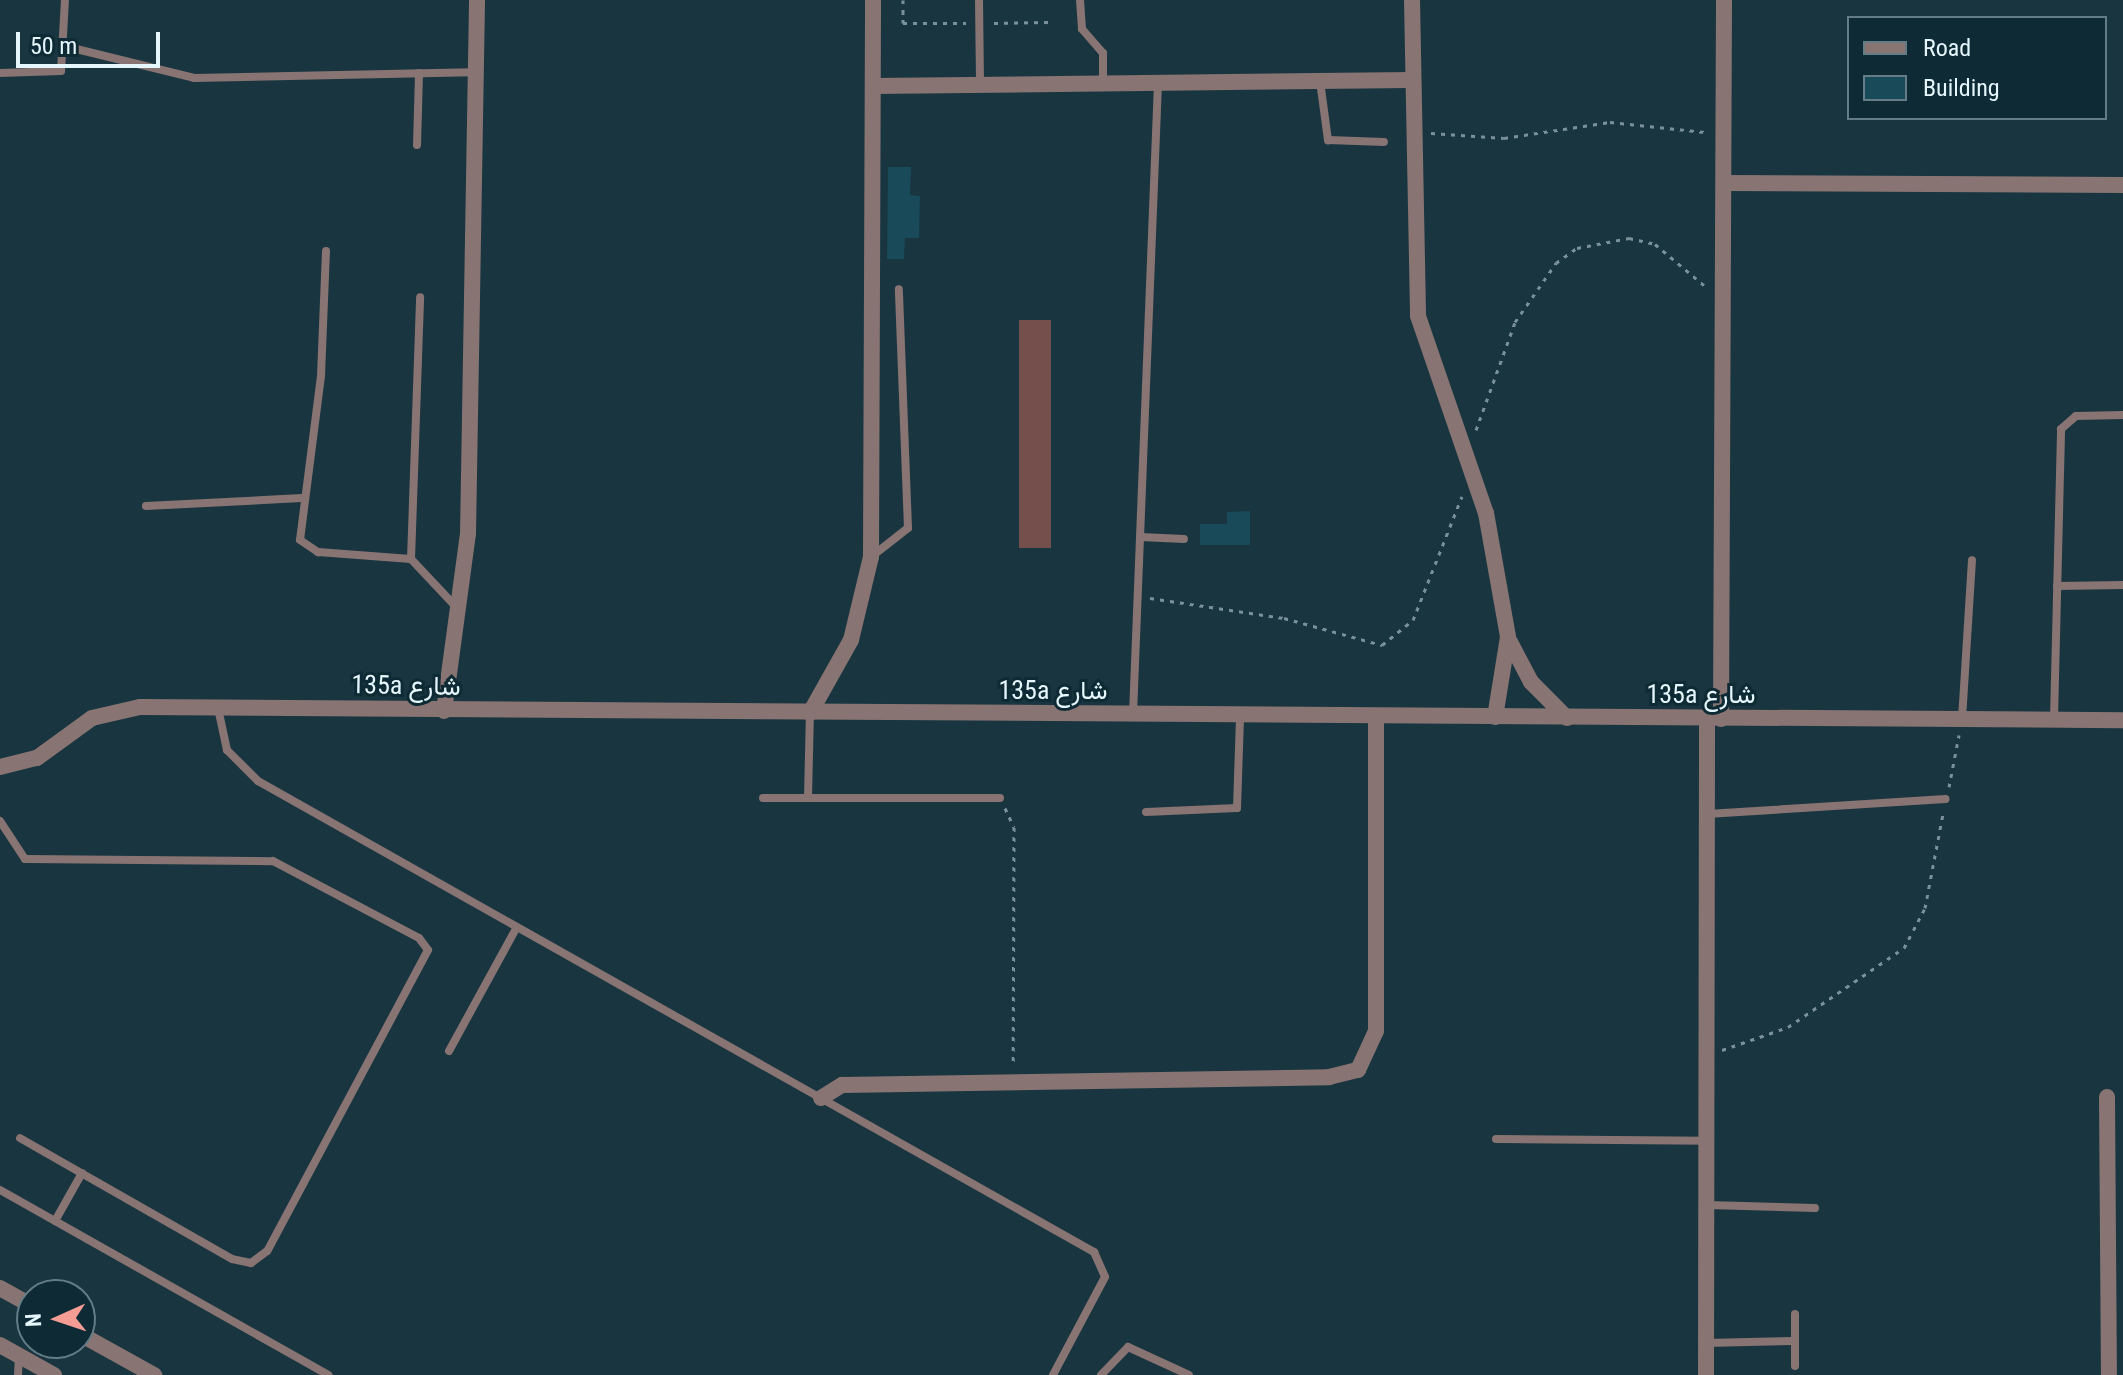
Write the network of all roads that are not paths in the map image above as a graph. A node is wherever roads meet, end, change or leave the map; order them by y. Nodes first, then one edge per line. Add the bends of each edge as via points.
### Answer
1 (65, 0) edge
2 (477, 0) edge
3 (873, 0) edge
4 (979, 0) edge
5 (1080, 0) edge
6 (1412, 0) edge
7 (1724, 0) edge
8 (64, 46) junction
9 (471, 72) junction
10 (0, 73) edge
11 (419, 73) junction
12 (1411, 80) junction
13 (1320, 81) junction
14 (1158, 83) junction
15 (1103, 84) junction
16 (980, 85) junction
17 (873, 86) junction
18 (1384, 142) dead end
19 (417, 145) dead end
20 (1724, 183) junction
21 (2123, 185) edge
22 (326, 251) dead end
23 (899, 289) dead end
24 (420, 297) dead end
25 (2123, 415) edge
26 (302, 498) junction
27 (146, 506) dead end
28 (1140, 537) junction
29 (1184, 539) dead end
30 (871, 557) junction
31 (411, 559) junction
32 (1972, 560) dead end
33 (2123, 585) edge
34 (2057, 586) junction
35 (460, 610) junction
36 (1508, 637) junction
37 (218, 708) junction
38 (444, 711) junction
39 (810, 713) junction
40 (1133, 715) junction
41 (1240, 716) junction
42 (1376, 717) junction
43 (1495, 717) junction
44 (1567, 718) junction
45 (1714, 719) junction
46 (1962, 720) junction
47 (2054, 720) junction
48 (2123, 720) edge
49 (0, 767) edge
50 (763, 798) dead end
51 (808, 798) junction
52 (1000, 798) road end
53 (1946, 799) road end
54 (1146, 812) dead end
55 (1707, 815) junction
56 (0, 821) edge
57 (517, 927) junction
58 (449, 1051) dead end
59 (2107, 1097) dead end
60 (821, 1098) junction
61 (20, 1138) dead end
62 (1496, 1139) dead end
63 (1706, 1141) junction
64 (82, 1173) junction
65 (0, 1190) edge
66 (1706, 1205) junction
67 (1815, 1208) dead end
68 (55, 1221) junction
69 (1795, 1314) dead end
70 (1795, 1341) junction
71 (96, 1343) edge
72 (1706, 1343) junction
73 (25, 1359) edge
74 (1795, 1366) dead end
75 (54, 1375) edge
76 (154, 1375) edge
77 (328, 1375) edge
78 (1053, 1375) edge
79 (1101, 1375) edge
80 (1189, 1375) edge
81 (1706, 1375) edge
82 (2109, 1375) edge

1 - 8 lane
2 - 9 street
3 - 17 street
4 - 16 lane
5 - 15 lane via 1082,29 1103,53
6 - 12 street
7 - 20 street
8 - 10 lane via 58,73
8 - 11 lane via 194,78
9 - 11 lane
9 - 35 street via 470,475
11 - 19 lane
12 - 13 street
12 - 36 street via 1418,316 1486,513
13 - 14 street
13 - 18 lane via 1328,140
14 - 15 street
14 - 28 lane
15 - 16 street
16 - 17 street
17 - 30 street
20 - 21 street
20 - 45 street
22 - 26 lane via 321,376
23 - 30 lane via 908,528
24 - 31 lane
25 - 34 lane via 2076,416 2061,429
26 - 27 lane
26 - 31 lane via 298,532 311,550
28 - 29 lane
28 - 40 lane
30 - 39 street via 851,640
31 - 35 lane
32 - 46 lane
33 - 34 lane
34 - 47 lane
35 - 38 street
36 - 43 street
36 - 44 street via 1531,682
37 - 38 street, 135a شارع
37 - 49 street, 135a شارع via 112,710 37,758
37 - 57 lane via 227,750 258,781
38 - 39 street, 135a شارع
39 - 40 street, 135a شارع
39 - 51 lane
40 - 41 street, 135a شارع
41 - 42 street, 135a شارع
41 - 54 lane via 1237,808
42 - 43 street, 135a شارع
42 - 60 street via 1376,1031 1369,1060 1344,1076 842,1085
43 - 44 street, 135a شارع
44 - 45 street, 135a شارع
45 - 46 street, 135a شارع
45 - 55 street
46 - 47 street, 135a شارع
47 - 48 street, 135a شارع
50 - 51 lane
51 - 52 lane
53 - 55 lane
55 - 63 street
56 - 64 lane via 25,859 273,861 419,938 428,950 260,1258 232,1259
57 - 58 lane
57 - 60 lane
59 - 82 street
60 - 78 lane via 1101,1258 1101,1286
61 - 64 lane
62 - 63 lane
63 - 66 street
64 - 68 lane
65 - 68 lane
66 - 67 lane
66 - 72 street
68 - 77 lane
69 - 70 lane
70 - 72 lane
70 - 74 lane
71 - 76 street
72 - 81 street
73 - 75 street
79 - 80 lane via 1113,1354 1136,1347

